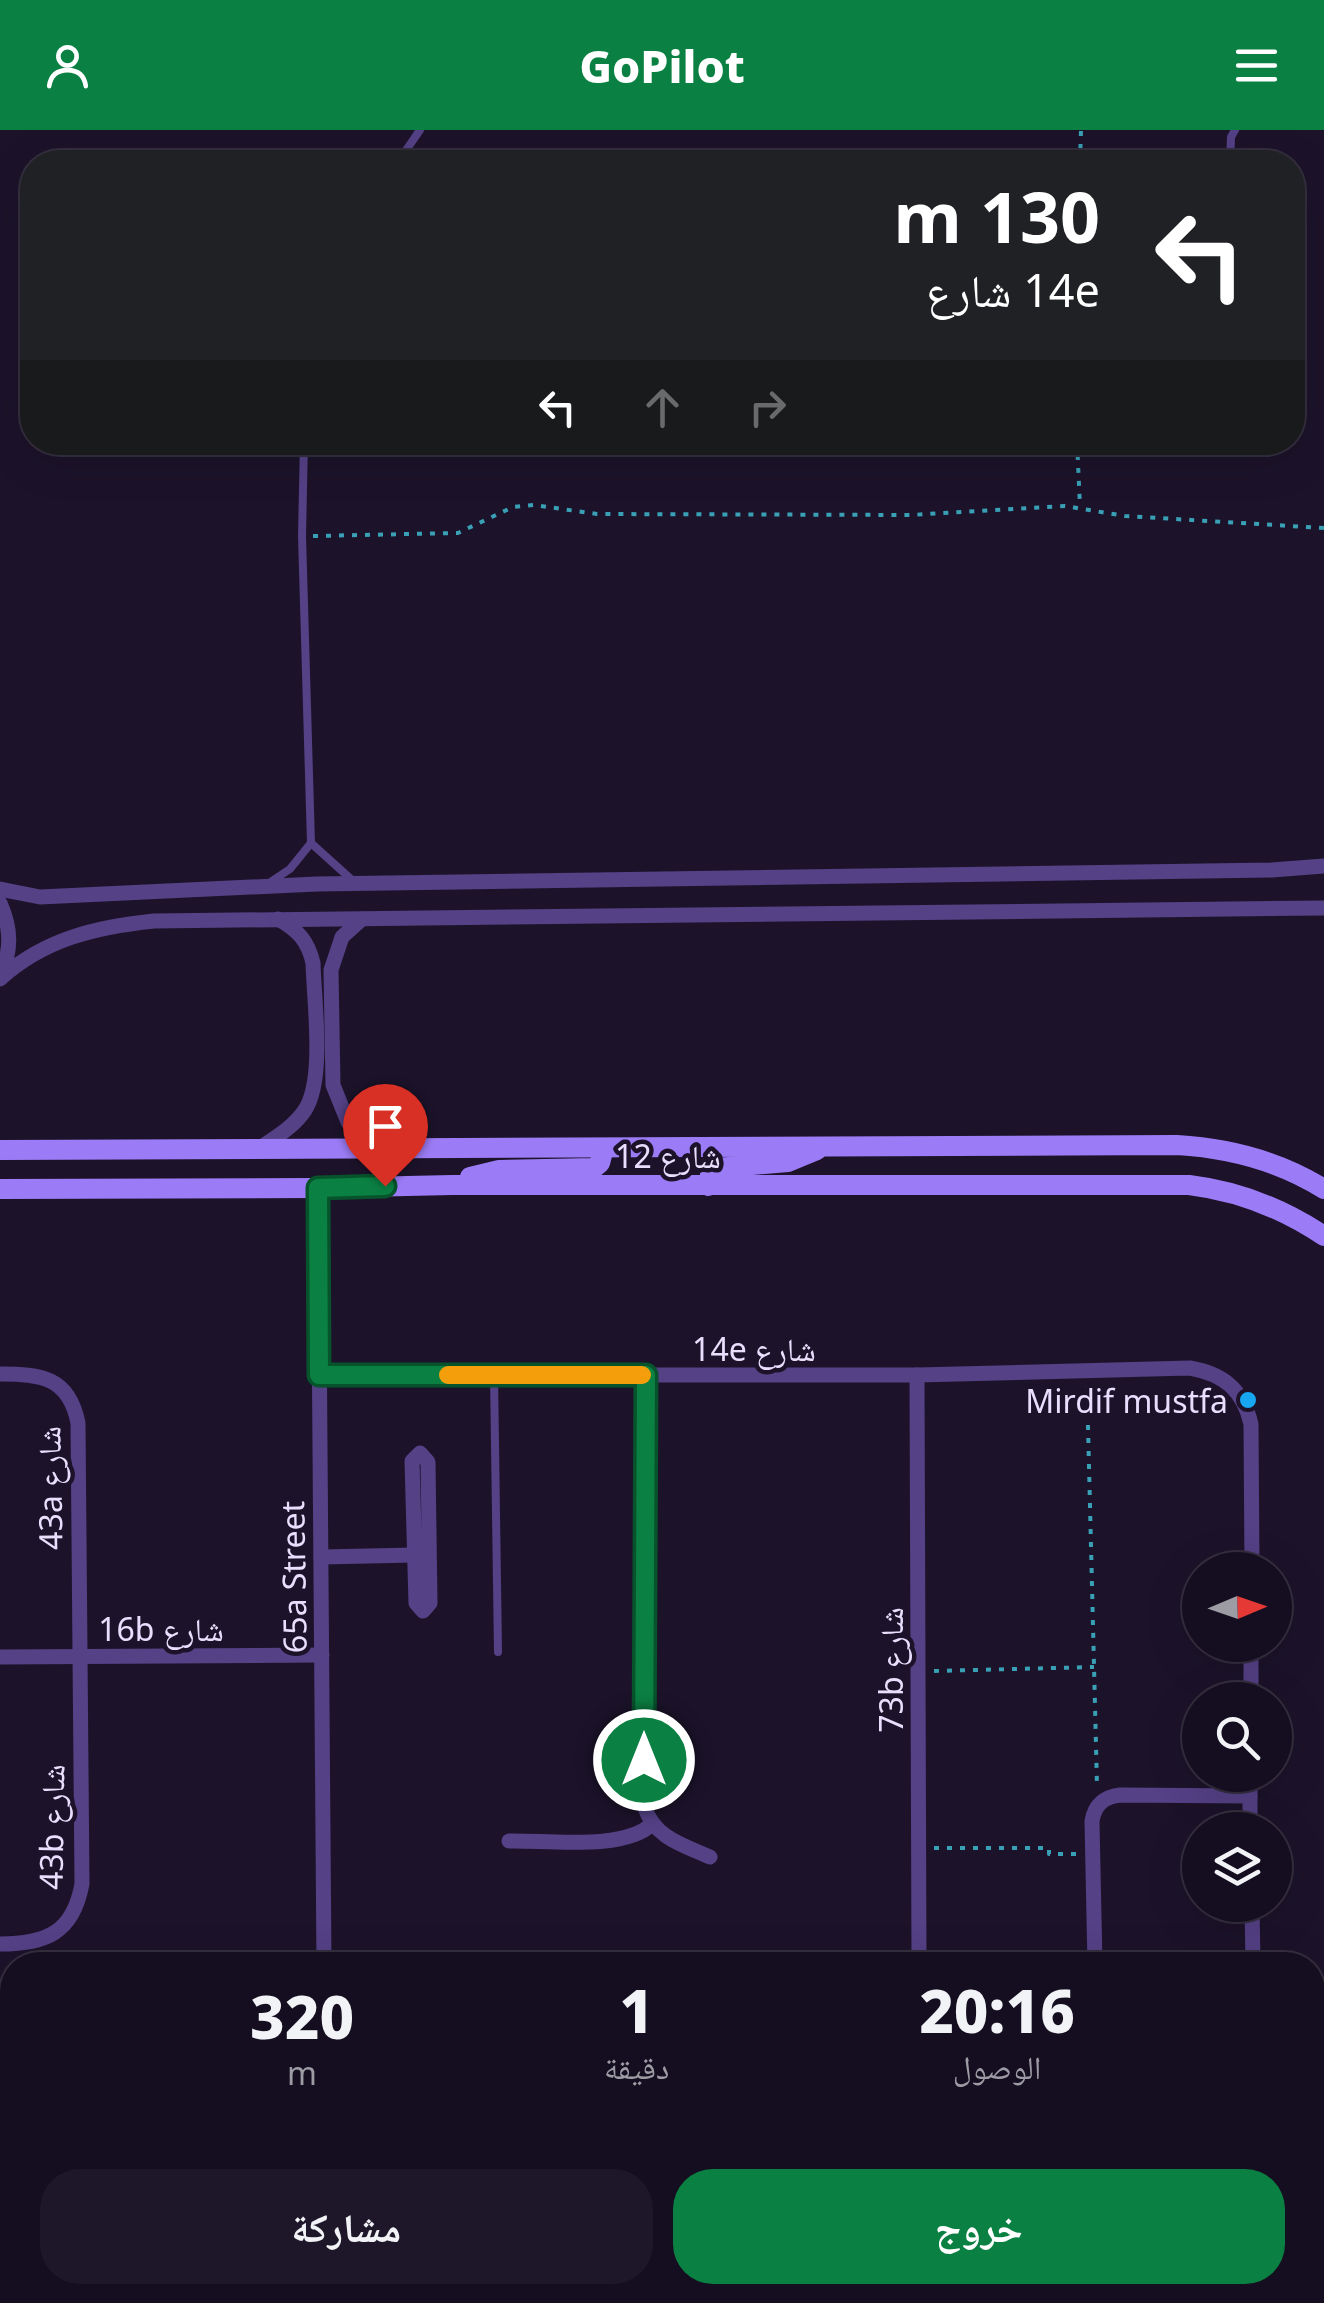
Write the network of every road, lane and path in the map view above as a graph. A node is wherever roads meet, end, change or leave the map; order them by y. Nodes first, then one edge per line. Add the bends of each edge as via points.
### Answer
1 (304, 455) edge
2 (1078, 455) edge
3 (1080, 506) junction
4 (1324, 528) edge
5 (302, 536) junction
6 (311, 843) junction
7 (1324, 866) edge
8 (1272, 870) junction
9 (1324, 878) edge
10 (358, 884) junction
11 (262, 886) junction
12 (0, 888) edge
13 (0, 903) edge
14 (1324, 908) edge
15 (364, 918) junction
16 (278, 919) junction
17 (1, 978) edge
18 (822, 1146) junction
19 (604, 1148) junction
20 (404, 1149) junction
21 (0, 1150) edge
22 (257, 1150) junction
23 (452, 1184) junction
24 (708, 1186) junction
25 (318, 1188) junction
26 (0, 1189) edge
27 (1324, 1190) edge
28 (1324, 1236) edge
29 (1086, 1371) junction
30 (0, 1374) edge
31 (319, 1375) junction
32 (494, 1375) junction
33 (646, 1375) junction
34 (917, 1376) junction
35 (1252, 1552) edge
36 (414, 1555) junction
37 (321, 1557) junction
38 (498, 1652) dead end
39 (322, 1655) junction
40 (78, 1656) junction
41 (0, 1657) edge
42 (1094, 1668) junction
43 (918, 1672) junction
44 (1250, 1792) edge
45 (1250, 1796) junction
46 (1098, 1805) junction
47 (1250, 1812) edge
48 (652, 1824) junction
49 (508, 1840) dead end
50 (918, 1848) junction
51 (1093, 1854) junction
52 (710, 1857) dead end
53 (1252, 1922) edge
54 (0, 1944) edge
55 (324, 1952) edge
56 (919, 1952) edge
57 (1095, 1952) edge
58 (1252, 1952) edge

1 - 5 lane
2 - 3 path
3 - 4 path via 1125,516
3 - 5 path via 911,515 597,514 534,505 514,507 458,533
5 - 6 lane
6 - 10 lane
6 - 11 lane via 290,869
7 - 8 street
8 - 9 street
8 - 10 street
10 - 11 street
11 - 12 street via 40,896
13 - 17 street via 10,928
14 - 15 street
15 - 16 street
15 - 20 street via 342,936 331,970 333,1085 348,1122 360,1133
16 - 17 street via 154,921 82,932 52,943
16 - 22 street via 309,947 315,1076 294,1124
18 - 19 street, شارع 12
18 - 24 street via 788,1162 717,1168
18 - 27 street, شارع 12 via 1199,1146 1269,1162
19 - 20 street, شارع 12
19 - 23 street via 594,1168 499,1170
20 - 22 street, شارع 12
21 - 22 street, شارع 12
23 - 24 street, شارع 12
23 - 25 street, شارع 12
24 - 28 street, شارع 12 via 1189,1185 1247,1196
25 - 26 street, شارع 12
25 - 31 street, 65a Street
29 - 34 street, 14e شارع
29 - 35 street, 14e شارع via 1190,1368 1208,1371 1238,1391 1253,1442
29 - 42 path
30 - 40 street, 43a شارع via 48,1379 75,1409
31 - 32 street, 14e شارع
31 - 37 street, 65a Street
32 - 33 street, 14e شارع
32 - 38 lane
33 - 34 street, 14e شارع
33 - 48 street via 644,1798
34 - 43 street, 73b شارع
36 - 36 street via 416,1604 423,1611 430,1603 428,1462 420,1453 412,1461
36 - 37 street
37 - 39 street, 65a Street
39 - 40 street, 16b شارع
39 - 55 street, 65a Street
40 - 41 street, 16b شارع
40 - 54 street, 43b شارع via 78,1901 60,1929 45,1938
42 - 43 path
42 - 46 path
43 - 50 street, 73b شارع
44 - 45 street
45 - 46 street via 1120,1796
45 - 47 street
46 - 51 street
48 - 49 street via 619,1840
48 - 52 street
50 - 51 path
50 - 56 street, 73b شارع
51 - 57 street
53 - 58 street

